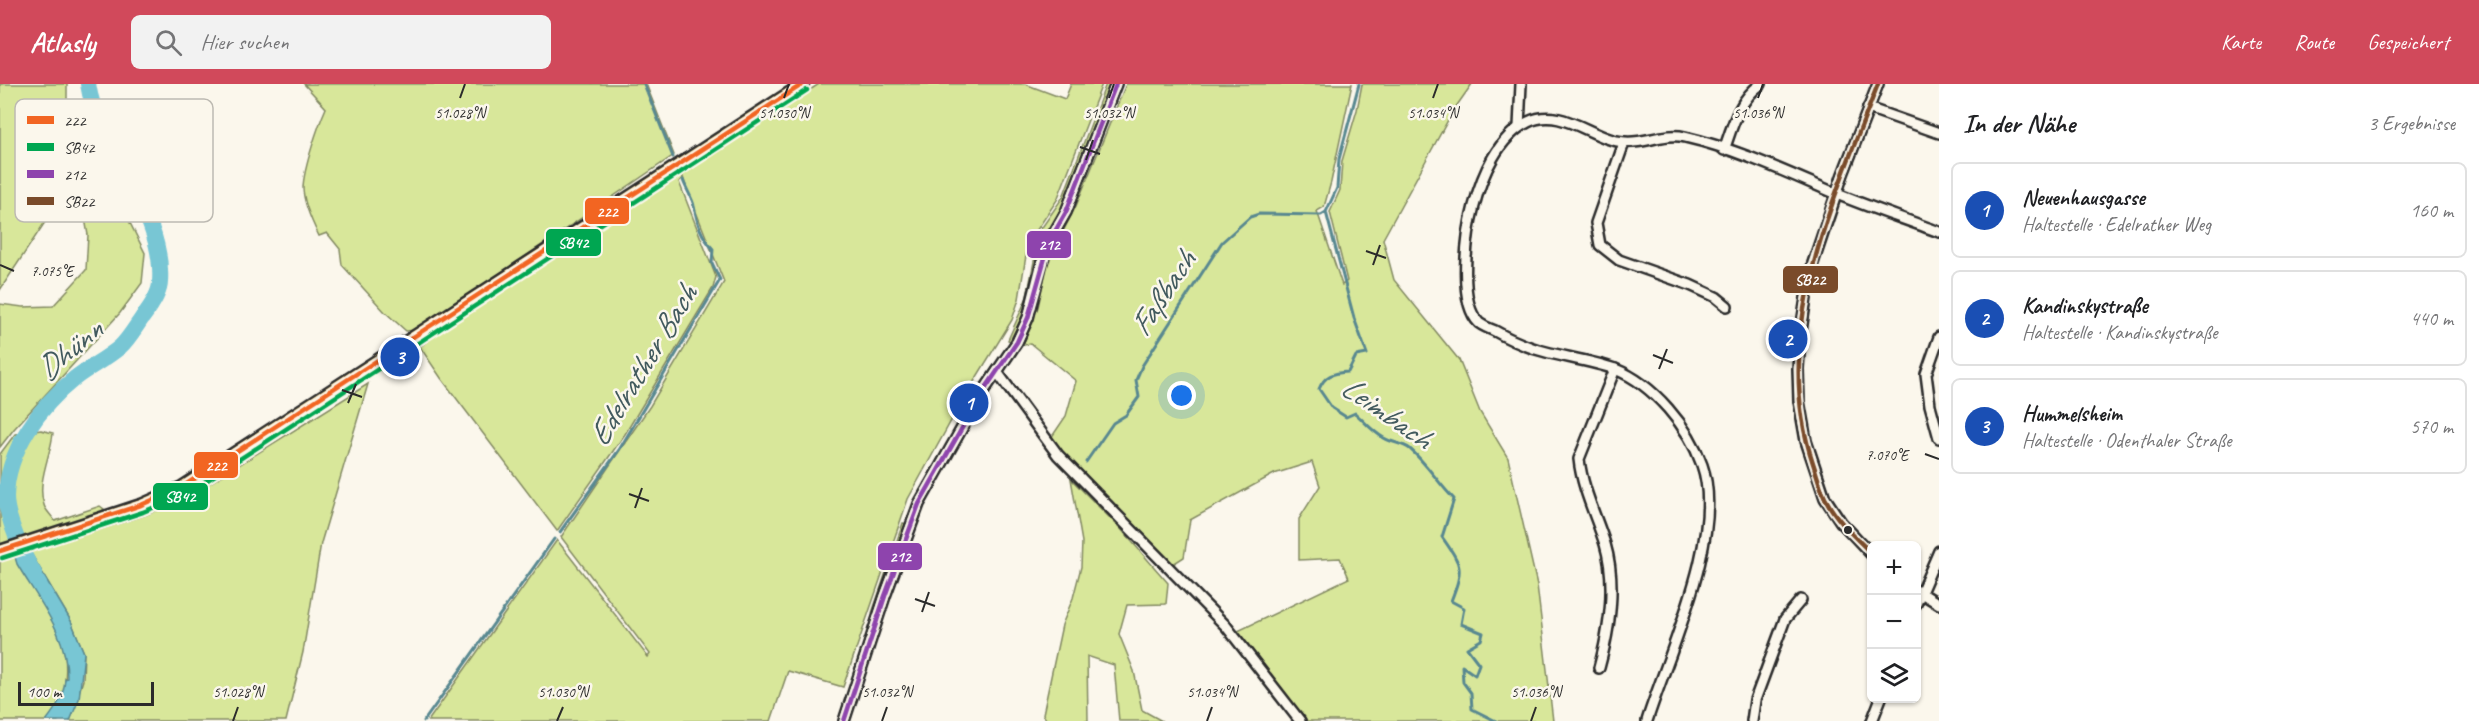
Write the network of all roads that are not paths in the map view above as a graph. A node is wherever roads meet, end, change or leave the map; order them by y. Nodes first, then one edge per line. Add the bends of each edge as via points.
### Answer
1 (803, 84) edge
2 (1116, 84) edge
3 (1521, 84) edge
4 (1761, 84) edge
5 (1878, 84) edge
6 (1868, 108) junction
7 (1519, 127) junction
8 (1939, 133) edge
9 (1624, 142) junction
10 (1724, 150) junction
11 (1837, 194) junction
12 (1939, 232) edge
13 (1727, 306) dead end
14 (1939, 338) edge
15 (1615, 369) junction
16 (997, 372) junction
17 (1939, 438) edge
18 (1867, 550) edge
19 (0, 551) edge
20 (1939, 551) edge
21 (1921, 588) edge
22 (1921, 593) edge
23 (1801, 600) dead end
24 (1939, 604) edge
25 (1599, 668) dead end
26 (1879, 703) edge
27 (844, 721) edge
28 (1300, 721) edge
29 (1647, 721) edge
30 (1752, 721) edge
31 (1872, 721) edge

1 - 19 main road via 182,488 141,506
2 - 16 street via 1066,212 1050,240 1028,318
3 - 7 street
4 - 10 street via 1749,93 1737,112
5 - 6 street
6 - 8 street
6 - 11 street
7 - 9 street via 1532,119 1557,117
7 - 15 street via 1490,162 1474,205 1467,245 1466,294 1478,322 1524,347
9 - 10 street via 1683,136
9 - 13 street via 1596,223 1600,244 1619,260 1690,285
10 - 11 street
11 - 12 street
11 - 18 street via 1805,294 1799,343 1799,401 1809,451 1825,498
14 - 17 street via 1926,374
15 - 25 street via 1579,459 1612,581
15 - 29 street via 1647,388 1673,415 1702,466 1708,509 1682,623
16 - 27 street via 919,504
16 - 28 street via 1058,455 1226,626
20 - 21 street
22 - 24 street
23 - 30 street via 1785,619 1755,700
26 - 31 street

